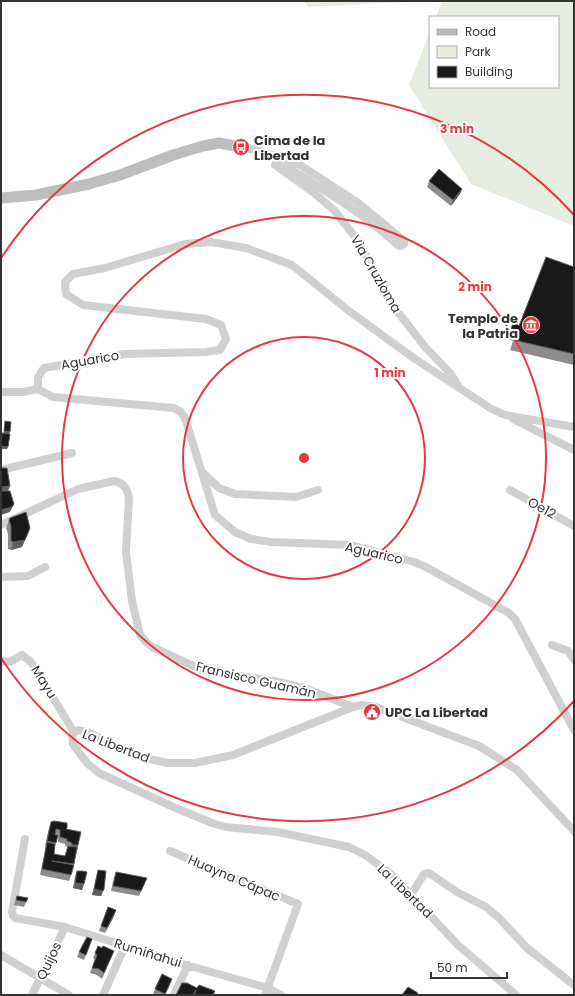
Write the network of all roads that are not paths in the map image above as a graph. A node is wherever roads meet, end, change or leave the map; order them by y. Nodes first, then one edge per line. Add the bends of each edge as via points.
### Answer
1 (241, 147) junction
2 (275, 165) junction
3 (1, 198) edge
4 (459, 388) junction
5 (38, 389) junction
6 (1, 392) edge
7 (505, 415) junction
8 (574, 427) edge
9 (574, 450) edge
10 (72, 452) dead end
11 (1, 470) edge
12 (200, 470) junction
13 (318, 490) dead end
14 (510, 490) dead end
15 (1, 525) edge
16 (574, 526) edge
17 (45, 567) dead end
18 (1, 577) edge
19 (552, 645) dead end
20 (574, 660) edge
21 (1, 661) edge
22 (353, 707) junction
23 (574, 730) edge
24 (74, 732) junction
25 (574, 831) edge
26 (25, 838) dead end
27 (170, 851) dead end
28 (411, 895) junction
29 (65, 927) junction
30 (125, 946) junction
31 (1, 955) edge
32 (188, 965) junction
33 (40, 979) junction
34 (574, 985) edge
35 (266, 991) edge
36 (32, 995) edge
37 (68, 995) edge
38 (103, 995) edge
39 (174, 995) edge
40 (281, 995) edge
41 (516, 995) edge

1 - 2 street, Via Cruzloma
1 - 2 street via 300,165 357,202 401,238 404,244 399,246 364,216 293,170
1 - 3 street via 219,143 203,146 89,184 36,195
2 - 4 street, Via Cruzloma via 334,210 359,242 390,302 426,348 450,373
4 - 5 street, Aguarico via 349,311 292,266 246,248 211,242 185,244 105,268 73,274 65,282 66,294 83,305 206,319 221,325 226,339 220,350 125,354 44,368 38,378
4 - 7 street
5 - 6 street
5 - 12 street, Aguarico via 53,397 174,408 185,418
7 - 8 street
7 - 9 street
10 - 11 street
12 - 13 street via 219,488 235,494 296,496
12 - 23 street, Aguarico via 215,515 235,532 251,539 271,542 351,545 414,562 512,615
14 - 16 street, Oe12
15 - 22 street, Fransisco Guamán via 78,489 119,482 128,491 129,498 126,552 132,601 140,635 147,643 202,670 307,689
17 - 18 street via 28,576
19 - 20 street via 568,651
21 - 24 street, Mayu via 10,662 22,655 31,662
22 - 24 street, La Libertad via 233,755 195,763 168,763 135,756 90,733 79,730
22 - 25 street, La Libertad via 376,707 478,746 517,770
24 - 28 street, La Libertad via 73,744 88,764 99,773 212,823 226,827 278,832 349,847 365,854 391,874
26 - 29 street, Rumiñahui via 12,916
27 - 35 street, Huayna Cápac via 298,904
28 - 34 street via 424,874 428,874 486,907 527,948
28 - 41 street, La Libertad via 458,945
29 - 30 street, Rumiñahui
29 - 33 street, Quijos
30 - 32 street, Rumiñahui
30 - 38 street
31 - 33 street
32 - 35 street, Rumiñahui
32 - 39 street
33 - 36 street, Quijos
33 - 37 street
35 - 40 street, Rumiñahui

